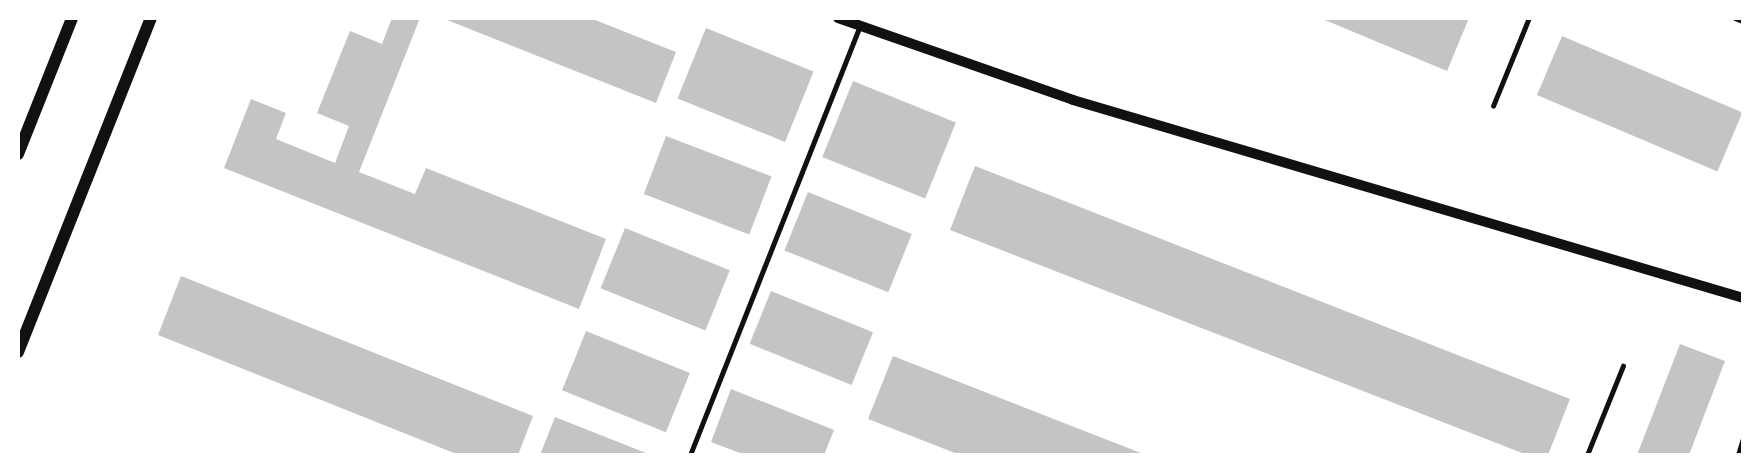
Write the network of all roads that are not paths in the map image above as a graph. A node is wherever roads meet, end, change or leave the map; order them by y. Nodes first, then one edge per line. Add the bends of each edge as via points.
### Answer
1 (72, 18) edge
2 (151, 18) edge
3 (838, 18) edge
4 (1529, 18) edge
5 (1735, 18) edge
6 (1743, 21) edge
7 (860, 26) junction
8 (1493, 106) dead end
9 (18, 154) edge
10 (1743, 298) edge
11 (18, 352) edge
12 (1623, 366) dead end
13 (1743, 439) edge
14 (690, 455) edge
15 (1587, 455) edge
16 (1738, 455) edge

1 - 9 main road
2 - 11 main road
3 - 7 street
4 - 8 lane
5 - 6 lane
7 - 10 street via 1073,100
7 - 14 lane
12 - 15 lane
13 - 16 lane

